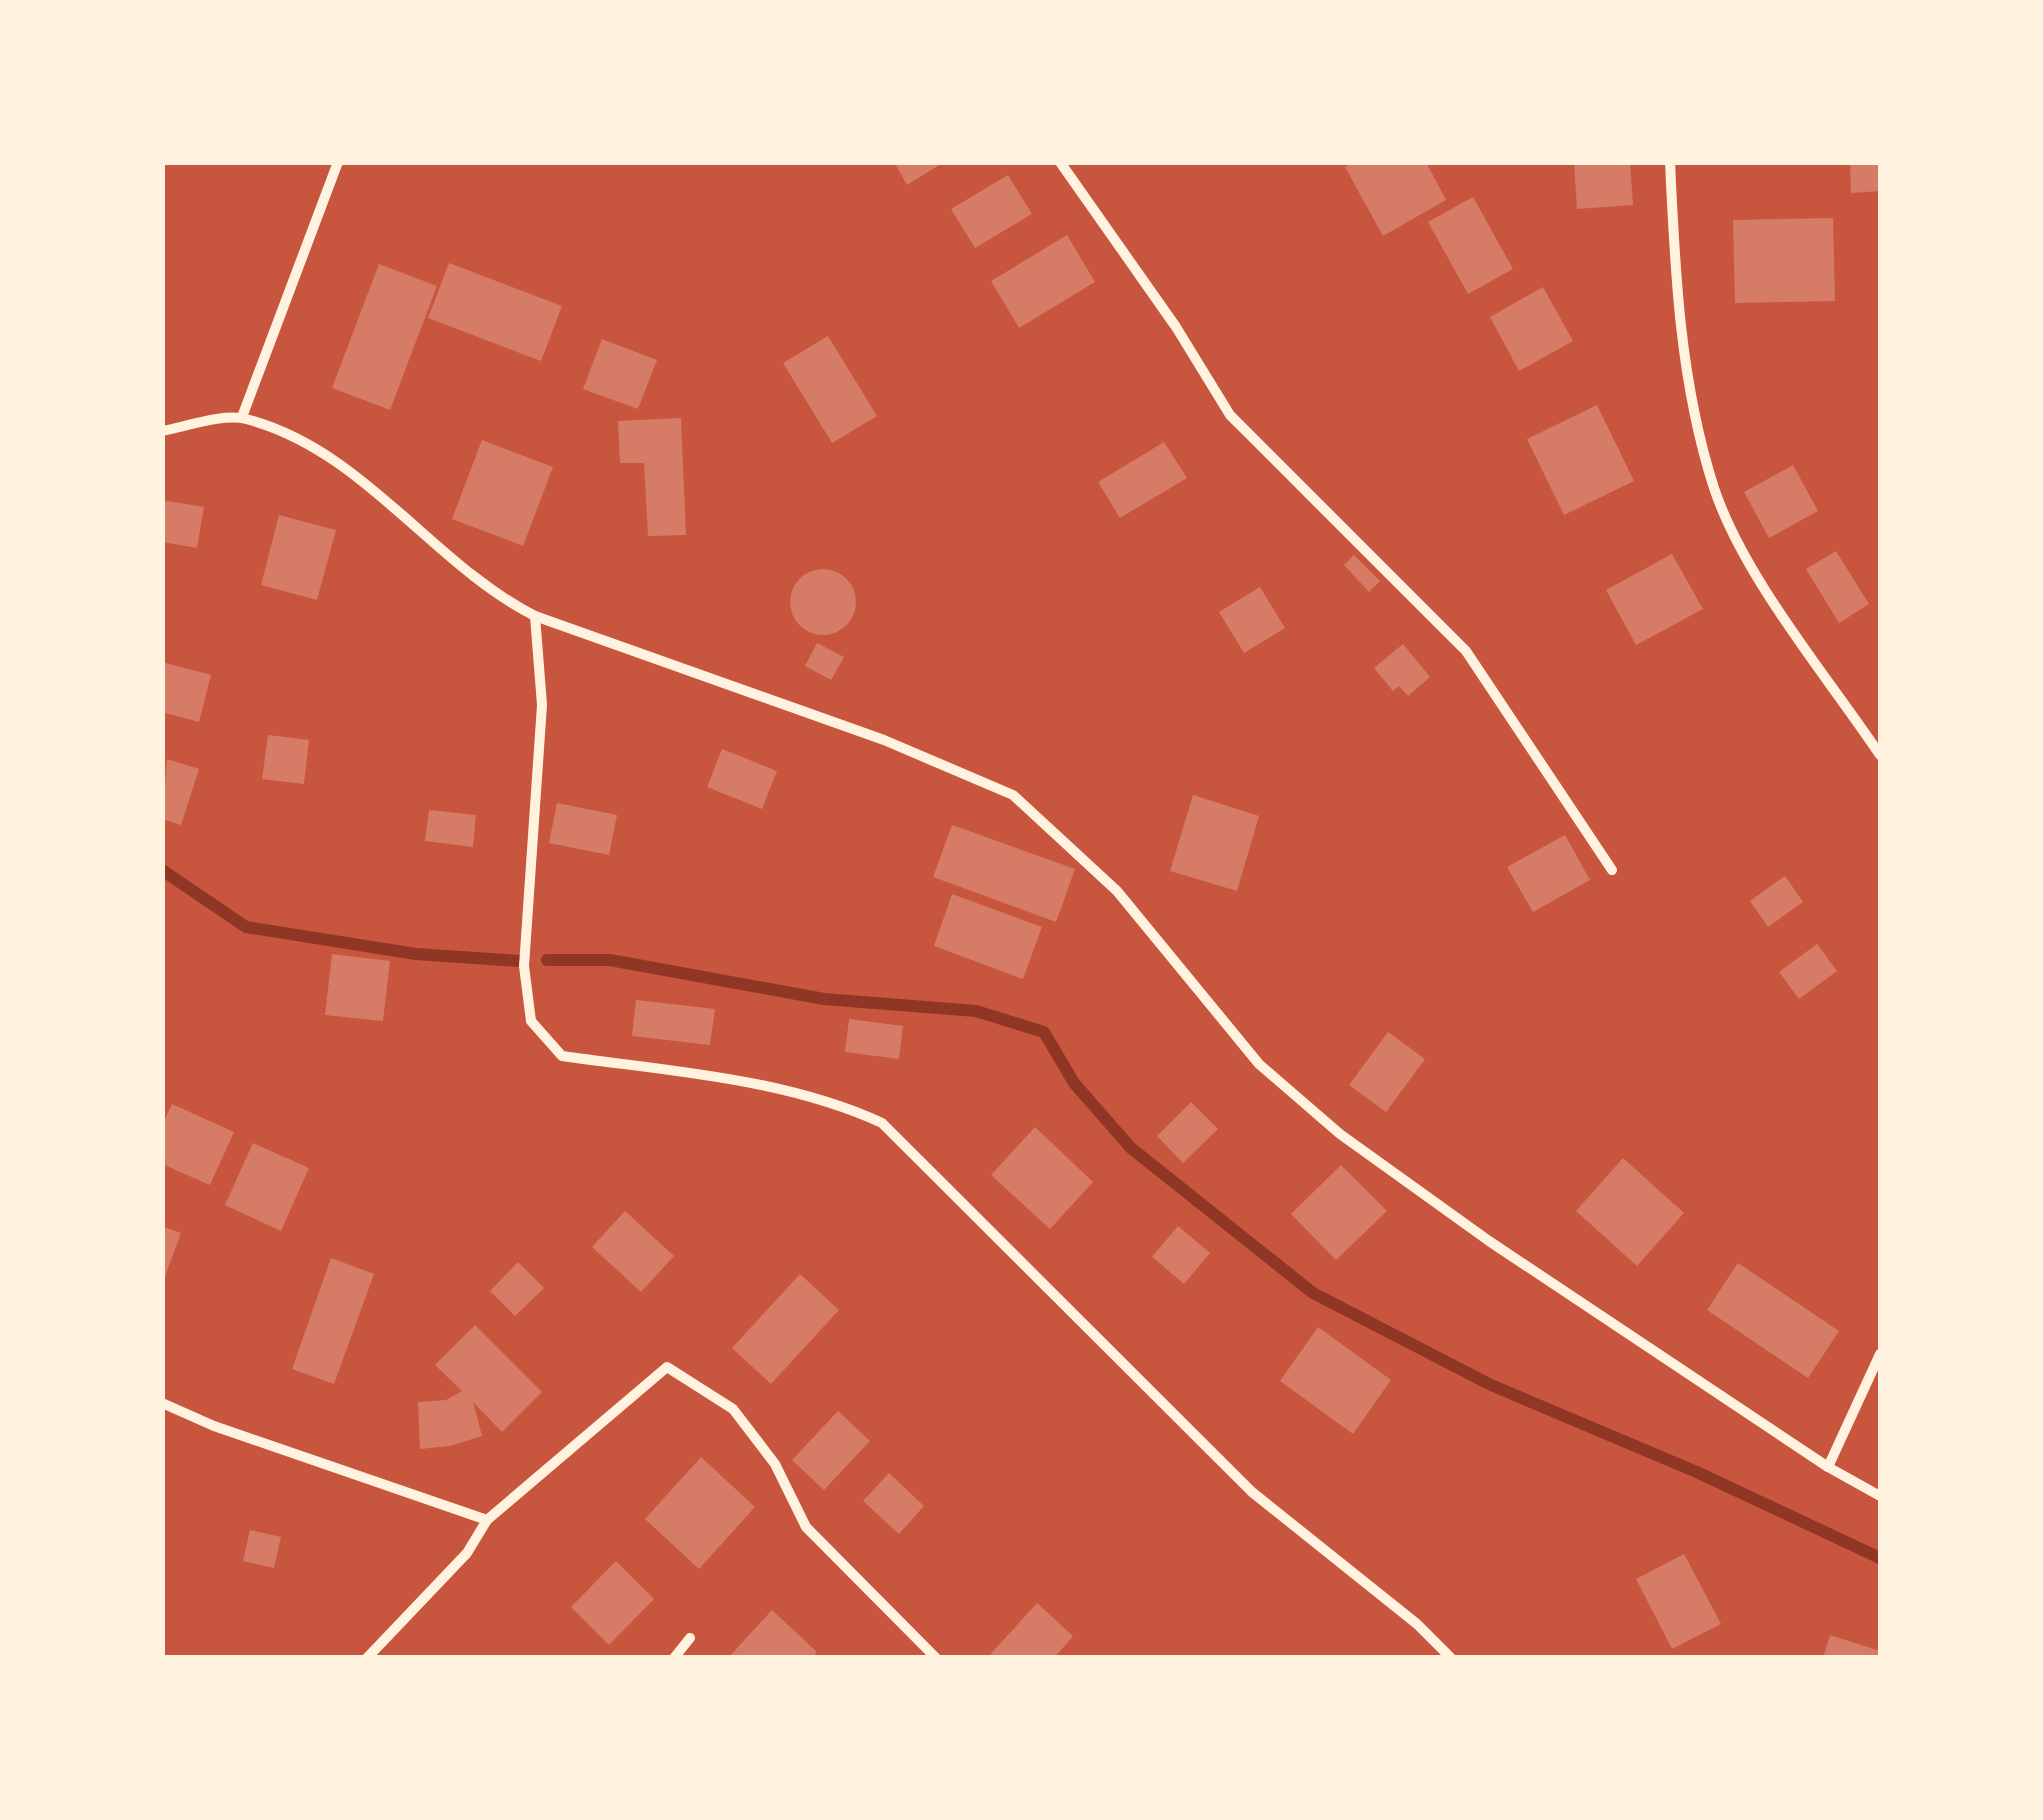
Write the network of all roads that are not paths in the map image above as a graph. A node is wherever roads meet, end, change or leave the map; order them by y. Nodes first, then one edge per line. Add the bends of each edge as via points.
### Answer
1 (338, 162) edge
2 (1060, 162) edge
3 (1670, 162) edge
4 (242, 417) junction
5 (162, 431) edge
6 (535, 616) junction
7 (1880, 754) edge
8 (1612, 870) dead end
9 (1880, 1354) edge
10 (162, 1404) edge
11 (1828, 1467) junction
12 (1880, 1496) edge
13 (487, 1520) junction
14 (690, 1638) dead end
15 (367, 1658) edge
16 (674, 1658) edge
17 (936, 1658) edge
18 (1452, 1658) edge

1 - 4 street
2 - 8 street via 1230,415 1466,651
3 - 7 street via 1685,366 1715,490 1761,582
4 - 5 street
4 - 6 street via 312,447 374,490 500,598
6 - 11 street via 884,740 1014,795 1117,891 1259,1064 1340,1134 1489,1242
6 - 18 street via 542,705 524,966 531,1021 562,1056 842,1105 882,1124 1252,1492
9 - 11 street
10 - 13 street
11 - 12 street
13 - 15 street via 467,1552
13 - 17 street via 667,1367 733,1409 775,1464 806,1528
14 - 16 street

